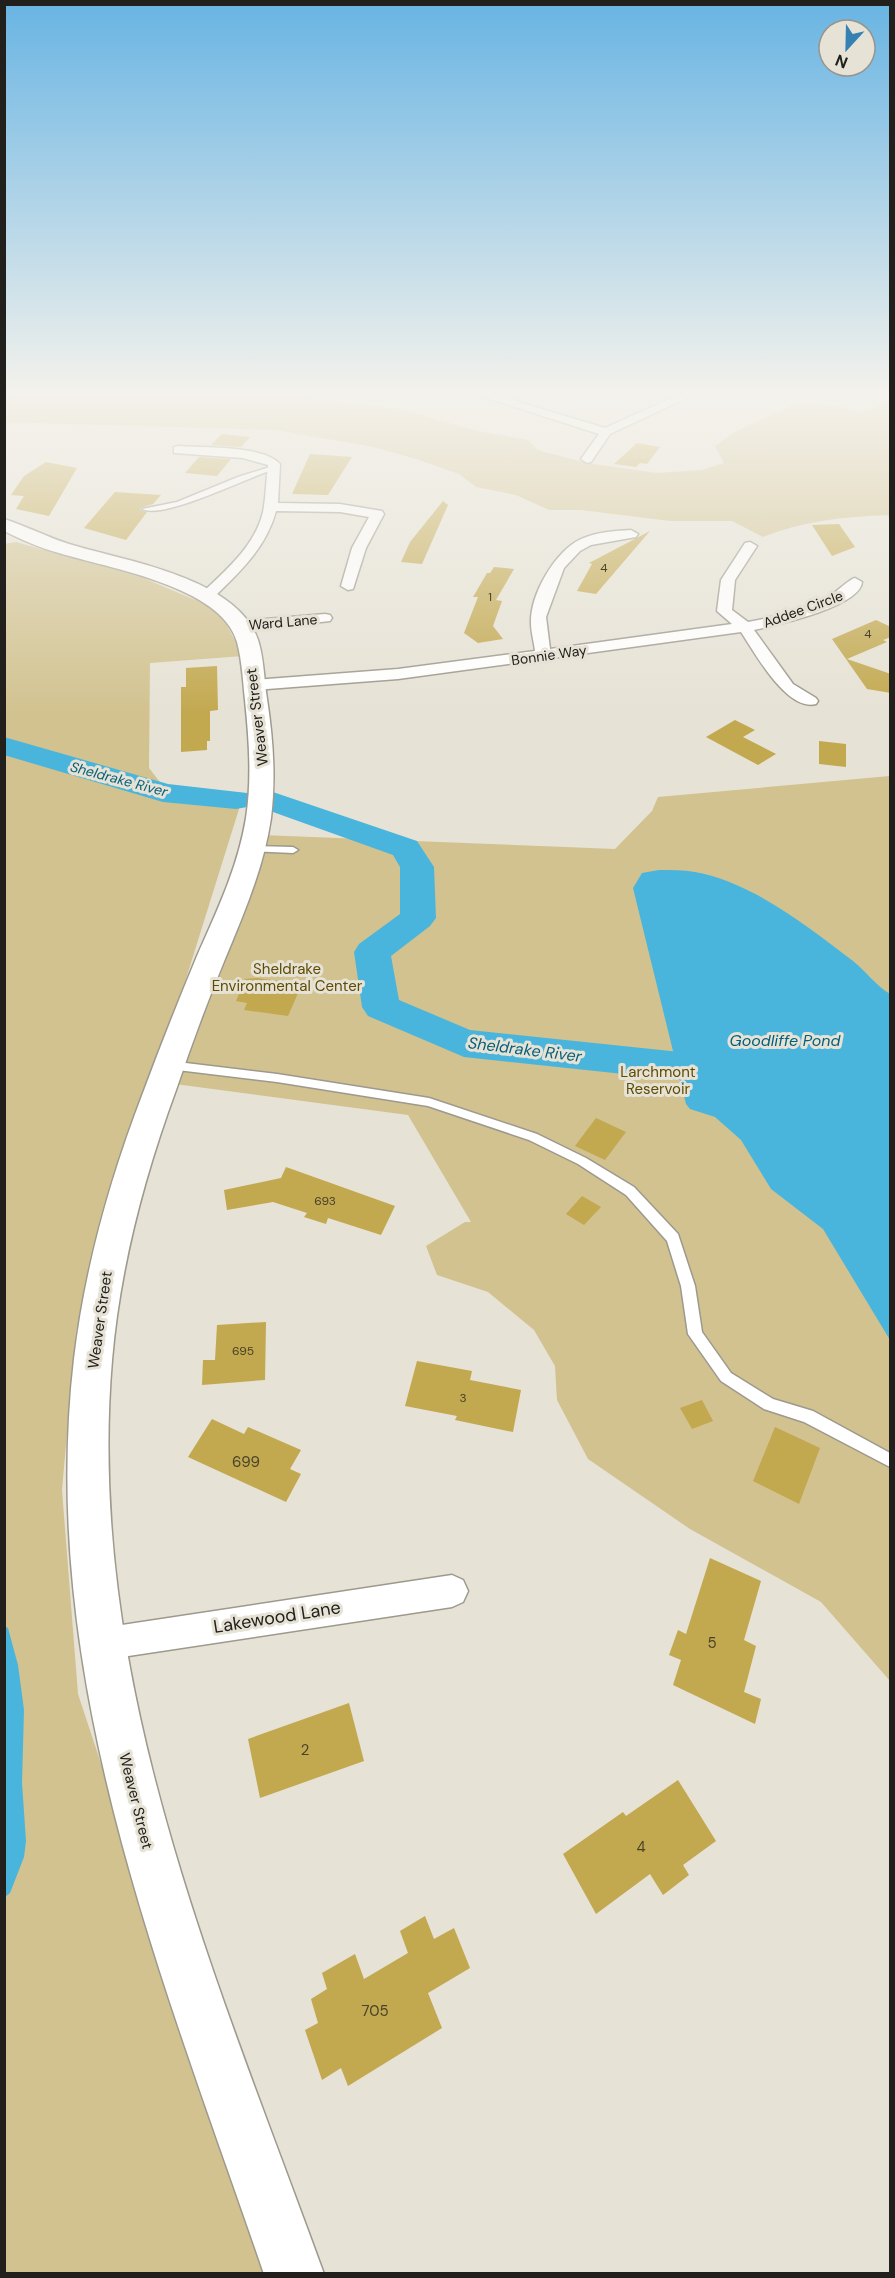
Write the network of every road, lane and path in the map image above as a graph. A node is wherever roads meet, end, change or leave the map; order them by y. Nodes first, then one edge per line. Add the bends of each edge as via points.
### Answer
1 (185, 502) edge
2 (270, 502) edge
3 (270, 507) junction
4 (145, 509) dead end
5 (4, 524) edge
6 (631, 534) dead end
7 (750, 546) dead end
8 (855, 582) dead end
9 (348, 586) dead end
10 (207, 596) junction
11 (325, 618) dead end
12 (241, 626) junction
13 (745, 627) junction
14 (544, 656) junction
15 (254, 685) junction
16 (810, 701) dead end
17 (251, 849) junction
18 (293, 850) dead end
19 (169, 1065) junction
20 (891, 1460) edge
21 (452, 1591) dead end
22 (102, 1644) junction
23 (294, 2274) edge

1 - 4 lane
2 - 3 street
3 - 9 street via 340,508 377,514 359,548
3 - 10 street via 258,539
5 - 10 main road via 37,541 169,577
6 - 14 street via 595,538 572,549 557,565 538,621
7 - 13 street via 728,580 723,604 724,611
8 - 13 street, Addee Circle via 845,596
10 - 12 main road
11 - 12 street, Ward Lane
12 - 15 main road, Weaver Street via 247,637
13 - 14 street, Bonnie Way
13 - 16 street via 777,675 796,694
14 - 15 street, Bonnie Way via 398,674
15 - 17 main road, Weaver Street via 264,771 259,820
17 - 18 lane
17 - 19 main road, Weaver Street
19 - 20 lane via 277,1077 429,1102 533,1137 582,1161 630,1191 673,1238 695,1334 726,1377 769,1404 808,1416
19 - 22 main road, Weaver Street via 113,1239 100,1300 89,1402 88,1498
21 - 22 street, Lakewood Lane
22 - 23 main road, Weaver Street via 131,1791 183,1966

